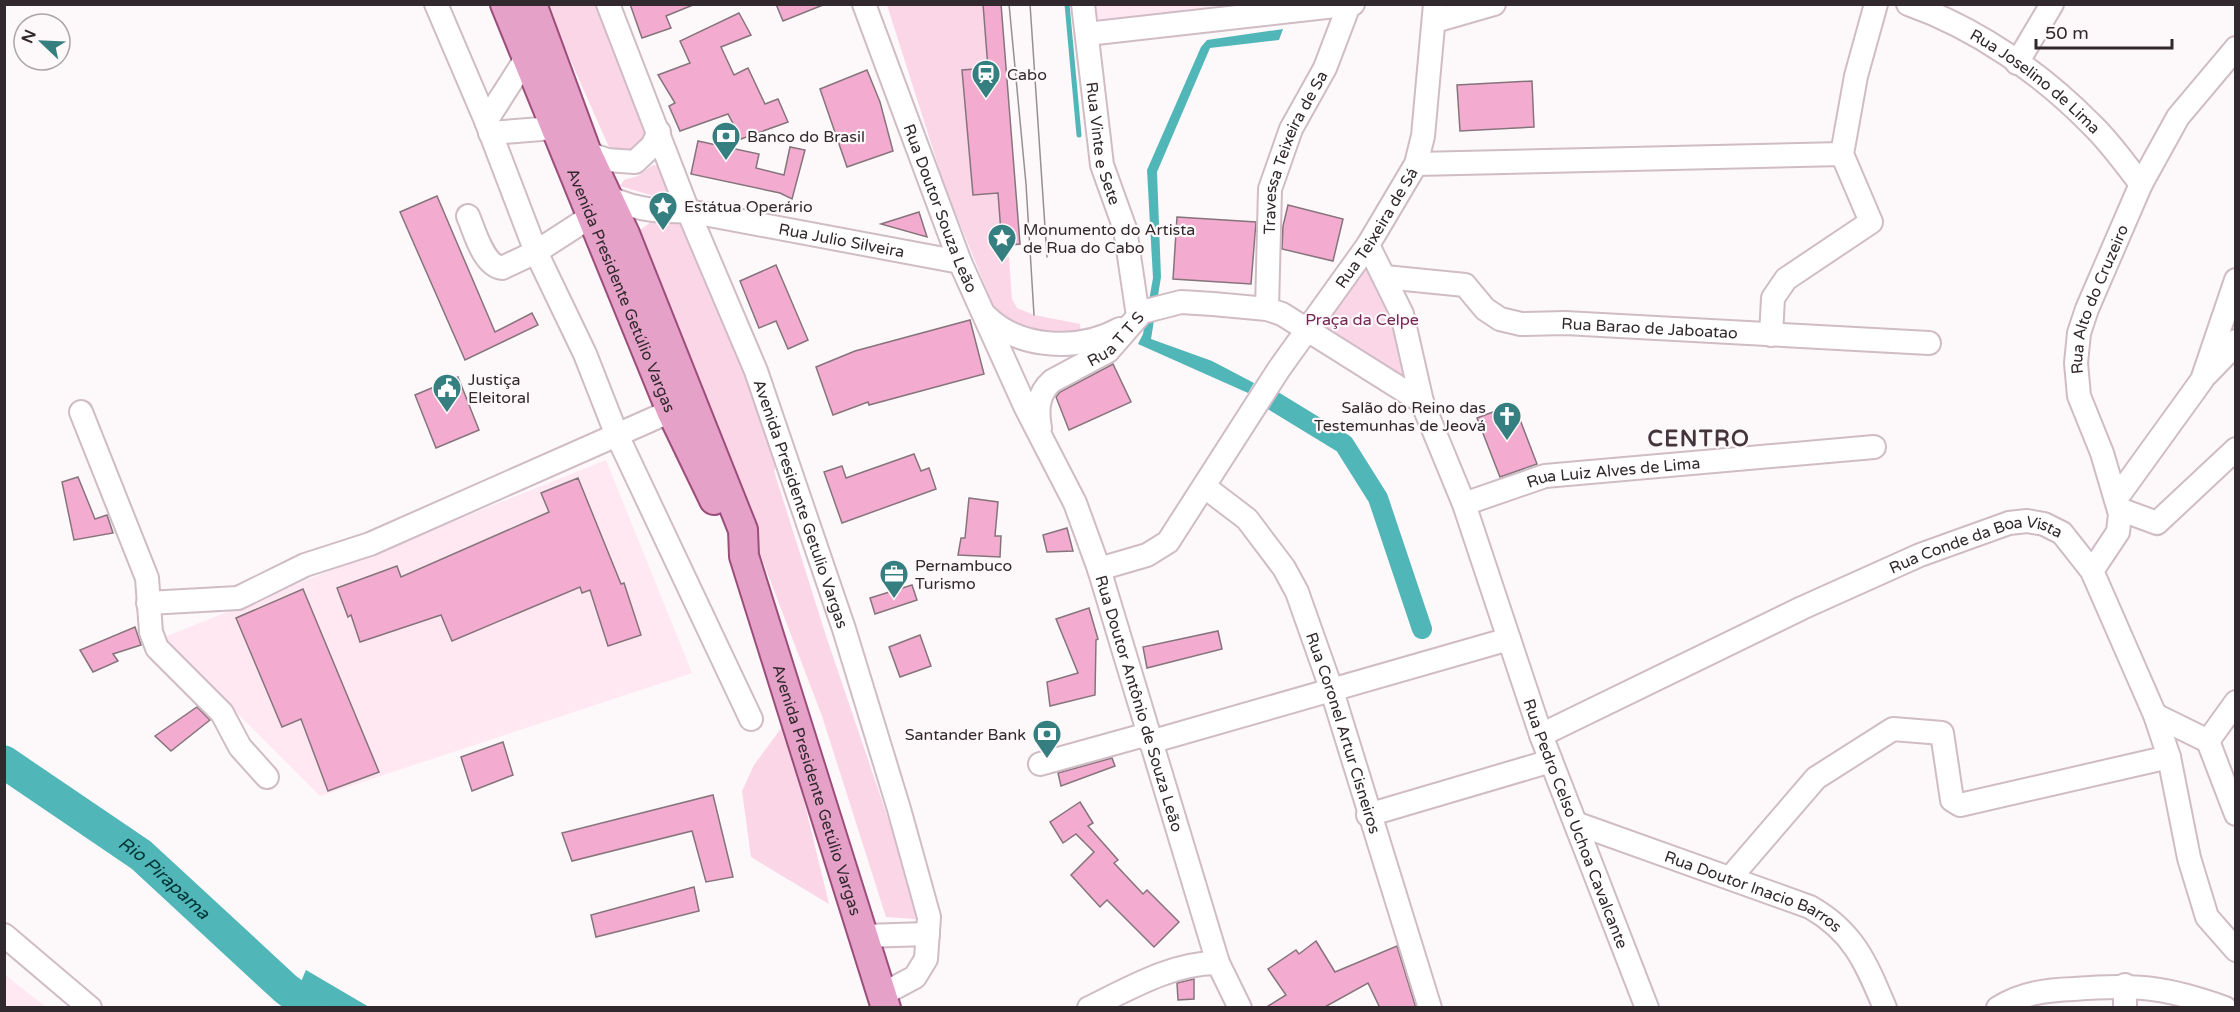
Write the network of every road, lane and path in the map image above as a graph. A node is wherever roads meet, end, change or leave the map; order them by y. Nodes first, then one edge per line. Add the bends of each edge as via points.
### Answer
1 (436, 4) edge
2 (505, 4) edge
3 (532, 4) edge
4 (608, 4) edge
5 (864, 4) edge
6 (1083, 4) edge
7 (1494, 4) edge
8 (1876, 4) edge
9 (1908, 4) edge
10 (2052, 4) edge
11 (1351, 5) edge
12 (1435, 13) edge
13 (1087, 34) junction
14 (2235, 48) edge
15 (527, 57) junction
16 (2017, 63) junction
17 (488, 127) junction
18 (554, 128) junction
19 (659, 132) junction
20 (1842, 154) junction
21 (580, 164) junction
22 (1416, 164) junction
23 (2141, 184) junction
24 (601, 208) junction
25 (688, 211) junction
26 (468, 216) dead end
27 (1368, 245) junction
28 (536, 252) junction
29 (960, 262) junction
30 (1385, 277) junction
31 (2235, 280) edge
32 (1266, 309) junction
33 (983, 313) junction
34 (1134, 320) junction
35 (1305, 331) junction
36 (1771, 335) junction
37 (2235, 341) edge
38 (1929, 343) dead end
39 (2202, 380) junction
40 (1422, 402) junction
41 (1025, 406) joint
42 (671, 411) junction
43 (81, 412) dead end
44 (616, 433) junction
45 (1041, 437) junction
46 (1874, 447) dead end
47 (2235, 449) edge
48 (1205, 487) junction
49 (1464, 504) junction
50 (2117, 504) junction
51 (1099, 569) junction
52 (2092, 571) junction
53 (749, 572) junction
54 (148, 603) junction
55 (1509, 639) junction
56 (1332, 691) junction
57 (2235, 702) edge
58 (2155, 715) junction
59 (751, 720) dead end
60 (1541, 735) junction
61 (1149, 738) junction
62 (2208, 741) junction
63 (2169, 757) junction
64 (1551, 761) junction
65 (1040, 764) dead end
66 (267, 777) dead end
67 (2235, 814) edge
68 (1368, 815) junction
69 (1578, 825) junction
70 (1730, 878) junction
71 (4, 934) edge
72 (928, 934) junction
73 (863, 936) junction
74 (2235, 950) edge
75 (1218, 963) junction
76 (2125, 985) junction
77 (884, 1001) edge
78 (1236, 1004) edge
79 (90, 1008) edge
80 (1089, 1008) edge
81 (1430, 1008) edge
82 (1647, 1008) edge
83 (1885, 1008) edge
84 (1998, 1008) edge
85 (2125, 1008) edge
86 (2225, 1008) edge

1 - 17 street
2 - 15 main road, Avenida Presidente Getúlio Vargas
3 - 21 main road, Avenida Presidente Getúlio Vargas
4 - 19 street, Avenida Presidente Getulio Vargas
5 - 29 street, Rua Doutor Souza Leão
6 - 13 street, Rua Vinte e Sete
7 - 12 street
8 - 20 street via 1854,87
9 - 16 street, Rua Joselino de Lima via 1935,14
10 - 16 street
11 - 13 street
11 - 32 street, Travessa Teixeira de Sa via 1325,68 1291,129 1270,189
12 - 22 street, Rua Teixeira de Sá via 1423,136
13 - 34 street, Rua Vinte e Sete via 1102,165 1125,229
14 - 23 street, Rua Alto do Cruzeiro via 2178,117
15 - 17 street
15 - 18 main road, Avenida Presidente Getúlio Vargas
16 - 23 street, Rua Joselino de Lima via 2092,125
17 - 18 street
17 - 28 street
18 - 21 main road, Avenida Presidente Getúlio Vargas
19 - 21 street via 652,146 635,162 607,160
19 - 25 street, Avenida Presidente Getulio Vargas
20 - 22 street
20 - 36 street via 1871,222 1786,279 1773,298
21 - 24 main road, Avenida Presidente Getúlio Vargas
22 - 27 street, Rua Teixeira de Sá
23 - 50 street, Rua Alto do Cruzeiro via 2087,309 2079,333 2076,363 2079,396
24 - 25 street, Rua Julio Silveira
24 - 28 street
24 - 42 main road, Avenida Presidente Getúlio Vargas via 630,308
24 - 53 main road, Avenida Presidente Getúlio Vargas via 736,512 743,530
25 - 29 street, Rua Julio Silveira
25 - 72 street, Avenida Presidente Getulio Vargas via 756,371 844,628 929,917
26 - 28 street via 488,260 496,267 507,267
27 - 30 street, Rua Pedro Celso Uchoa Cavalcante
27 - 35 street, Rua Teixeira de Sá
28 - 44 street via 585,354
29 - 33 street, Rua Doutor Souza Leão
30 - 36 street, Rua Barao de Jaboatao via 1465,285 1492,315 1521,324 1565,322
30 - 40 street, Rua Pedro Celso Uchoa Cavalcante via 1402,314
31 - 39 street
32 - 34 street, Rua T T S via 1181,302 1164,304
32 - 35 street, Rua T T S via 1282,314
33 - 34 street via 1011,334 1068,345 1089,343
33 - 41 street, Rua Doutor Souza Leão
34 - 45 street, Rua T T S via 1108,351 1045,387 1038,416
35 - 40 street, Rua T T S
35 - 48 street, Rua Teixeira de Sá
36 - 38 street, Rua Barao de Jaboatao
37 - 39 street
39 - 50 street
40 - 49 street, Rua Pedro Celso Uchoa Cavalcante
41 - 45 street, Rua Doutor Antônio de Souza Leão
42 - 44 street
42 - 53 main road, Avenida Presidente Getúlio Vargas
43 - 54 street via 147,578
44 - 54 street via 418,524 305,565 238,598
44 - 59 street
45 - 51 street, Rua Doutor Antônio de Souza Leão via 1075,503
46 - 49 street, Rua Luiz Alves de Lima via 1545,476
47 - 50 street via 2157,523
48 - 51 street, Rua Teixeira de Sá via 1159,550
48 - 56 street, Rua Coronel Artur Cisneiros via 1247,519 1284,568 1297,592
49 - 55 street, Rua Pedro Celso Uchoa Cavalcante
50 - 52 street, Rua Alto do Cruzeiro via 2118,532
51 - 61 street, Rua Doutor Antônio de Souza Leão
52 - 58 street, Rua Conde da Boa Vista
52 - 60 street, Rua Conde da Boa Vista via 2062,533 2044,524 2009,523 1920,555 1802,608
53 - 73 main road, Avenida Presidente Getúlio Vargas
54 - 66 street via 157,648 222,713 240,747
55 - 56 street
55 - 60 street, Rua Pedro Celso Uchoa Cavalcante
56 - 61 street
56 - 68 street, Rua Coronel Artur Cisneiros
57 - 62 street
58 - 62 street
58 - 63 street, Rua Conde da Boa Vista
60 - 64 street, Rua Pedro Celso Uchoa Cavalcante
61 - 65 street
61 - 75 street, Rua Doutor Antônio de Souza Leão
62 - 67 street
63 - 70 street via 1960,806 1952,800 1942,733 1893,729 1816,778
63 - 74 street, Rua Conde da Boa Vista via 2189,858 2207,917
64 - 68 street
64 - 69 street, Rua Pedro Celso Uchoa Cavalcante
68 - 81 street, Rua Coronel Artur Cisneiros
69 - 70 street, Rua Doutor Inacio Barros
69 - 82 street, Rua Pedro Celso Uchoa Cavalcante
70 - 83 street, Rua Doutor Inacio Barros via 1831,918 1847,933 1865,961
71 - 79 street
72 - 73 street
72 - 77 street, Avenida Presidente Getulio Vargas via 923,967
73 - 77 main road, Avenida Presidente Getúlio Vargas
75 - 78 street, Rua Doutor Antônio de Souza Leão
75 - 80 street via 1170,973
76 - 84 street via 2045,991 2012,999
76 - 85 street
76 - 86 street via 2186,994

